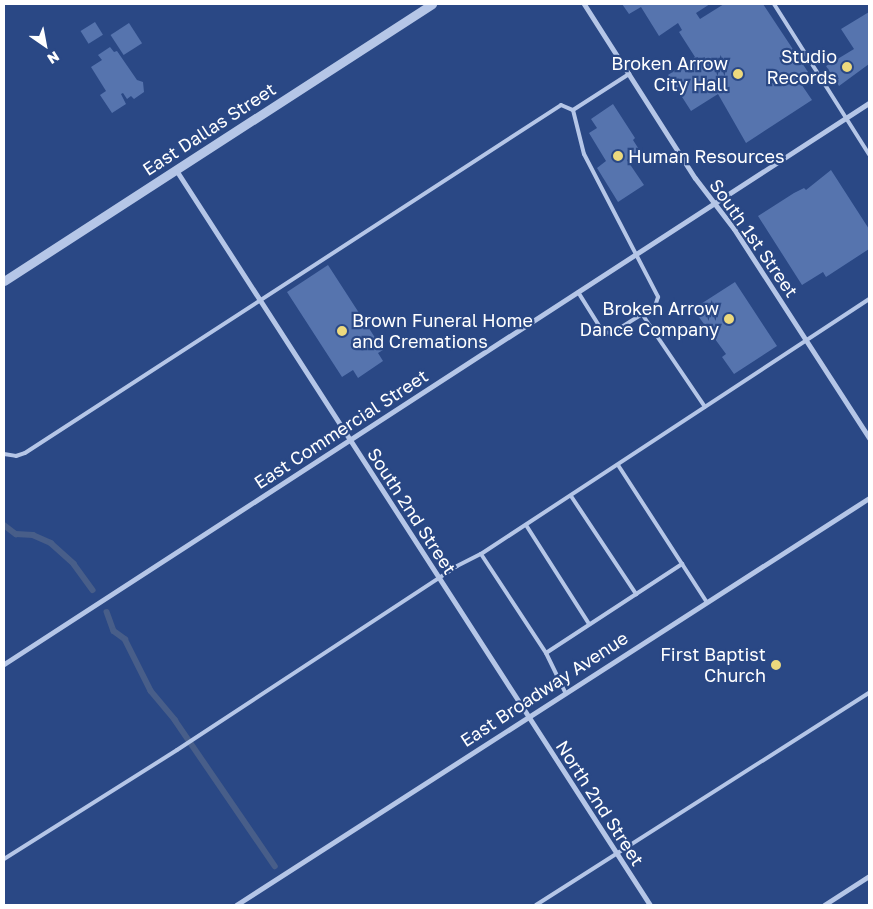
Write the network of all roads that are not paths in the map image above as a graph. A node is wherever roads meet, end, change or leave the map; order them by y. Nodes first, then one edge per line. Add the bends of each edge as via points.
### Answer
1 (432, 4) edge
2 (584, 4) edge
3 (774, 4) edge
4 (629, 74) junction
5 (869, 104) edge
6 (573, 110) junction
7 (848, 117) junction
8 (869, 154) edge
9 (176, 170) junction
10 (715, 204) junction
11 (636, 255) junction
12 (4, 281) edge
13 (578, 292) junction
14 (869, 299) edge
15 (260, 301) junction
16 (642, 314) junction
17 (807, 340) junction
18 (705, 407) junction
19 (869, 438) edge
20 (349, 440) junction
21 (4, 454) edge
22 (618, 465) junction
23 (571, 496) junction
24 (869, 498) edge
25 (526, 525) junction
26 (481, 554) junction
27 (682, 564) junction
28 (439, 578) junction
29 (636, 594) junction
30 (706, 601) junction
31 (590, 624) junction
32 (546, 653) junction
33 (4, 664) edge
34 (564, 692) junction
35 (869, 693) edge
36 (528, 716) junction
37 (616, 853) junction
38 (4, 859) edge
39 (869, 876) edge
40 (236, 905) edge
41 (536, 905) edge
42 (650, 905) edge
43 (824, 905) edge

1 - 9 street, East Dallas Street
2 - 4 street, South 1st Street
3 - 7 lane
4 - 6 lane
4 - 10 street, South 1st Street
5 - 7 street, East Commercial Street
6 - 11 lane via 584,154
6 - 15 lane via 562,105
7 - 8 lane
7 - 10 street, East Commercial Street
9 - 12 street, East Dallas Street
9 - 15 street, South 2nd Street
10 - 11 street, East Commercial Street
10 - 17 street, South 1st Street
11 - 13 street, East Commercial Street
11 - 16 lane via 658,297 654,306
13 - 16 lane via 603,332 616,332
13 - 20 street, East Commercial Street
14 - 17 lane
15 - 20 street, South 2nd Street
15 - 21 lane via 25,453 16,456
16 - 18 lane
17 - 18 lane
17 - 19 street, South 1st Street
18 - 22 lane
20 - 28 street, South 2nd Street
20 - 33 street, East Commercial Street
22 - 23 lane
22 - 27 lane
23 - 25 lane
23 - 29 lane
24 - 30 street, East Broadway Avenue
25 - 26 lane
25 - 31 lane
26 - 28 lane
26 - 32 lane
27 - 29 lane
27 - 30 lane
28 - 36 street, South 2nd Street
28 - 38 lane
29 - 31 lane
30 - 34 street, East Broadway Avenue
31 - 32 lane
32 - 34 lane
34 - 36 street, East Broadway Avenue
35 - 37 lane
36 - 37 street, North 2nd Street
36 - 40 street, East Broadway Avenue
37 - 41 lane
37 - 42 street, North 2nd Street
39 - 43 street

